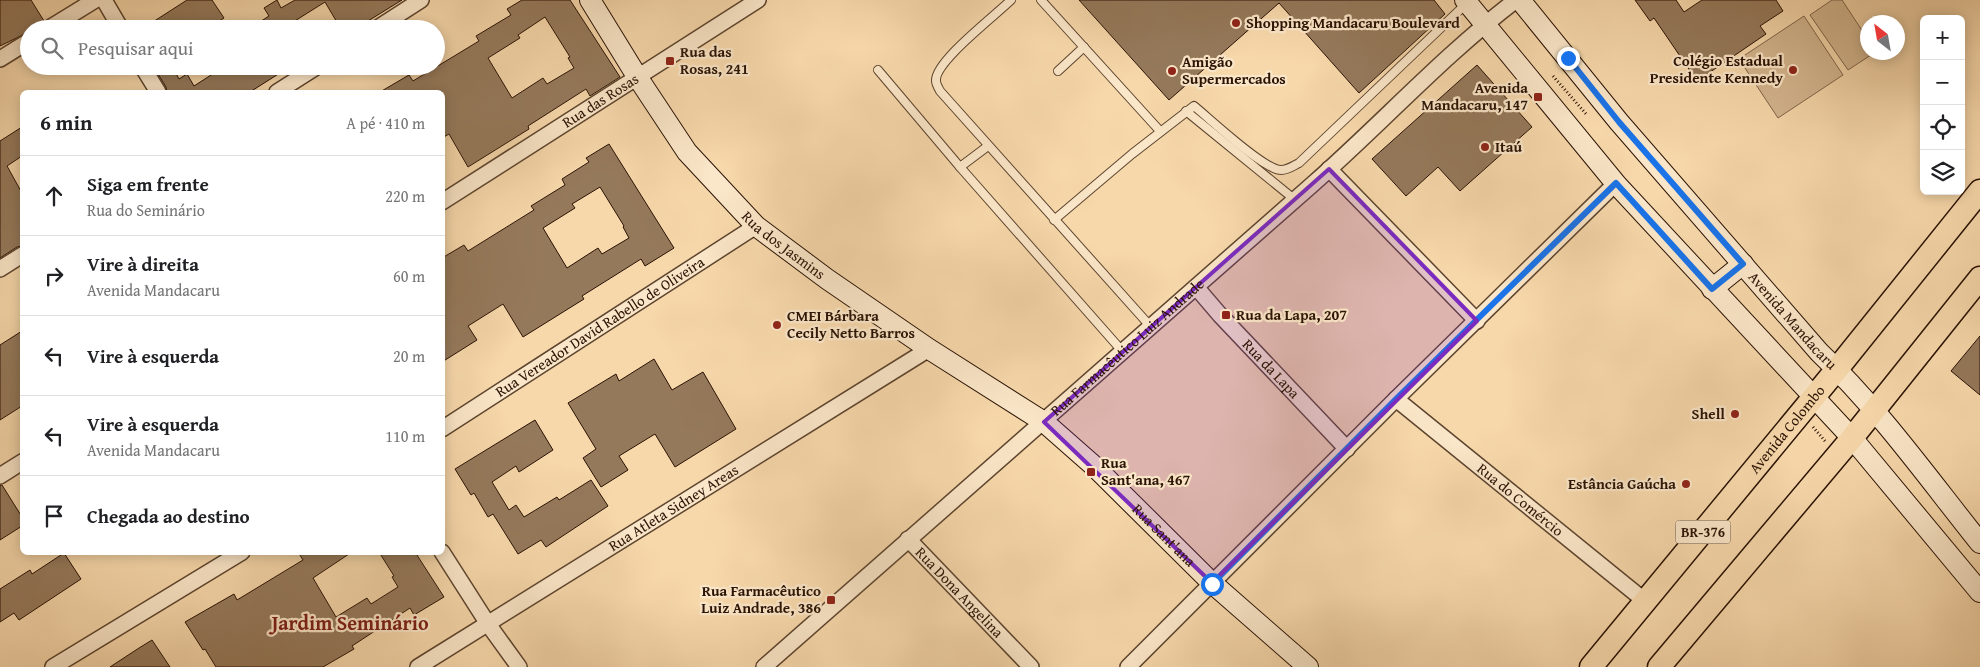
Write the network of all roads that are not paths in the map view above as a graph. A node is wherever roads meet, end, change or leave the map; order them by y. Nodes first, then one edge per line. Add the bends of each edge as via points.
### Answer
1 (95, 0) edge
2 (104, 0) edge
3 (421, 0) edge
4 (590, 0) edge
5 (758, 0) edge
6 (1011, 0) edge
7 (1041, 0) edge
8 (1516, 0) edge
9 (1520, 0) edge
10 (1466, 1) edge
11 (63, 20) edge
12 (115, 20) edge
13 (390, 20) edge
14 (1485, 24) junction
15 (20, 47) edge
16 (1084, 47) junction
17 (0, 59) edge
18 (878, 70) dead end
19 (1058, 71) dead end
20 (148, 75) edge
21 (304, 75) edge
22 (638, 78) junction
23 (157, 90) edge
24 (280, 90) edge
25 (1186, 111) junction
26 (1160, 131) junction
27 (988, 146) junction
28 (960, 167) junction
29 (1329, 169) junction
30 (1616, 183) junction
31 (1980, 191) edge
32 (1294, 199) junction
33 (445, 200) edge
34 (1054, 220) junction
35 (756, 226) junction
36 (20, 256) edge
37 (1743, 264) junction
38 (0, 269) edge
39 (1980, 278) edge
40 (1196, 287) junction
41 (1712, 289) junction
42 (1477, 321) junction
43 (1151, 327) junction
44 (929, 349) junction
45 (1123, 352) junction
46 (1837, 369) junction
47 (1813, 396) junction
48 (1396, 399) junction
49 (1873, 410) junction
50 (1044, 422) junction
51 (445, 426) edge
52 (1852, 438) junction
53 (1348, 449) junction
54 (20, 463) edge
55 (0, 476) edge
56 (908, 539) junction
57 (1980, 543) edge
58 (237, 555) edge
59 (444, 555) edge
60 (1212, 584) junction
61 (1980, 592) edge
62 (1645, 601) junction
63 (488, 624) junction
64 (1299, 664) edge
65 (766, 666) edge
66 (53, 667) edge
67 (418, 667) edge
68 (519, 667) edge
69 (1030, 667) edge
70 (1128, 667) edge
71 (1591, 667) edge
72 (1659, 667) edge

1 - 11 street
2 - 12 street
3 - 13 street
4 - 22 main road, Rua dos Jasmins
5 - 22 street, Rua das Rosas
6 - 27 lane via 950,55 938,70 936,81 940,92
7 - 16 lane
8 - 14 street, Rua Farmacêutico Luiz Andrade
9 - 37 main road, Avenida Mandacaru via 1619,122
10 - 14 main road
10 - 25 lane via 1290,169 1280,171 1262,163 1194,106
14 - 29 street, Rua Farmacêutico Luiz Andrade
14 - 30 main road
15 - 17 street
16 - 19 lane
16 - 26 lane
18 - 28 lane
20 - 23 street
21 - 24 street
22 - 33 street, Rua das Rosas
22 - 35 main road, Rua dos Jasmins via 687,152
25 - 26 lane
25 - 32 lane
26 - 34 lane
27 - 28 lane
27 - 34 lane
28 - 45 lane
29 - 32 street, Rua Farmacêutico Luiz Andrade
29 - 42 street
30 - 41 main road
30 - 42 street
31 - 46 main road, Avenida Colombo / BR-376
32 - 40 street, Rua Farmacêutico Luiz Andrade
34 - 43 lane
35 - 44 main road, Rua dos Jasmins
35 - 51 street, Rua Vereador David Rabello de Oliveira
36 - 38 street
37 - 41 main road
37 - 46 main road, Avenida Mandacaru via 1818,352
39 - 49 main road
40 - 43 street, Rua Farmacêutico Luiz Andrade
40 - 53 street, Rua da Lapa
41 - 47 main road
42 - 48 street
43 - 45 street, Rua Farmacêutico Luiz Andrade
44 - 50 main road, Rua dos Jasmins
44 - 63 street, Rua Atleta Sidney Areas
45 - 50 street, Rua Farmacêutico Luiz Andrade
46 - 47 main road, Avenida Colombo / BR-376
46 - 49 main road, Avenida Mandacaru
47 - 52 main road
47 - 62 main road, Avenida Colombo / BR-376
48 - 53 street
48 - 62 street, Rua do Comércio
49 - 52 main road
49 - 57 main road, Avenida Mandacaru
50 - 56 street, Rua Farmacêutico Luiz Andrade
50 - 60 main road, Rua Sant'ana via 1094,466
52 - 61 main road
52 - 72 main road
53 - 60 street
54 - 55 street
56 - 65 street, Rua Farmacêutico Luiz Andrade
56 - 69 street, Rua Dona Angelina
58 - 66 street
59 - 63 street
60 - 64 main road, Rua Sant'ana
60 - 70 street
62 - 71 main road, Avenida Colombo / BR-376
63 - 67 street, Rua Atleta Sidney Areas
63 - 68 street

